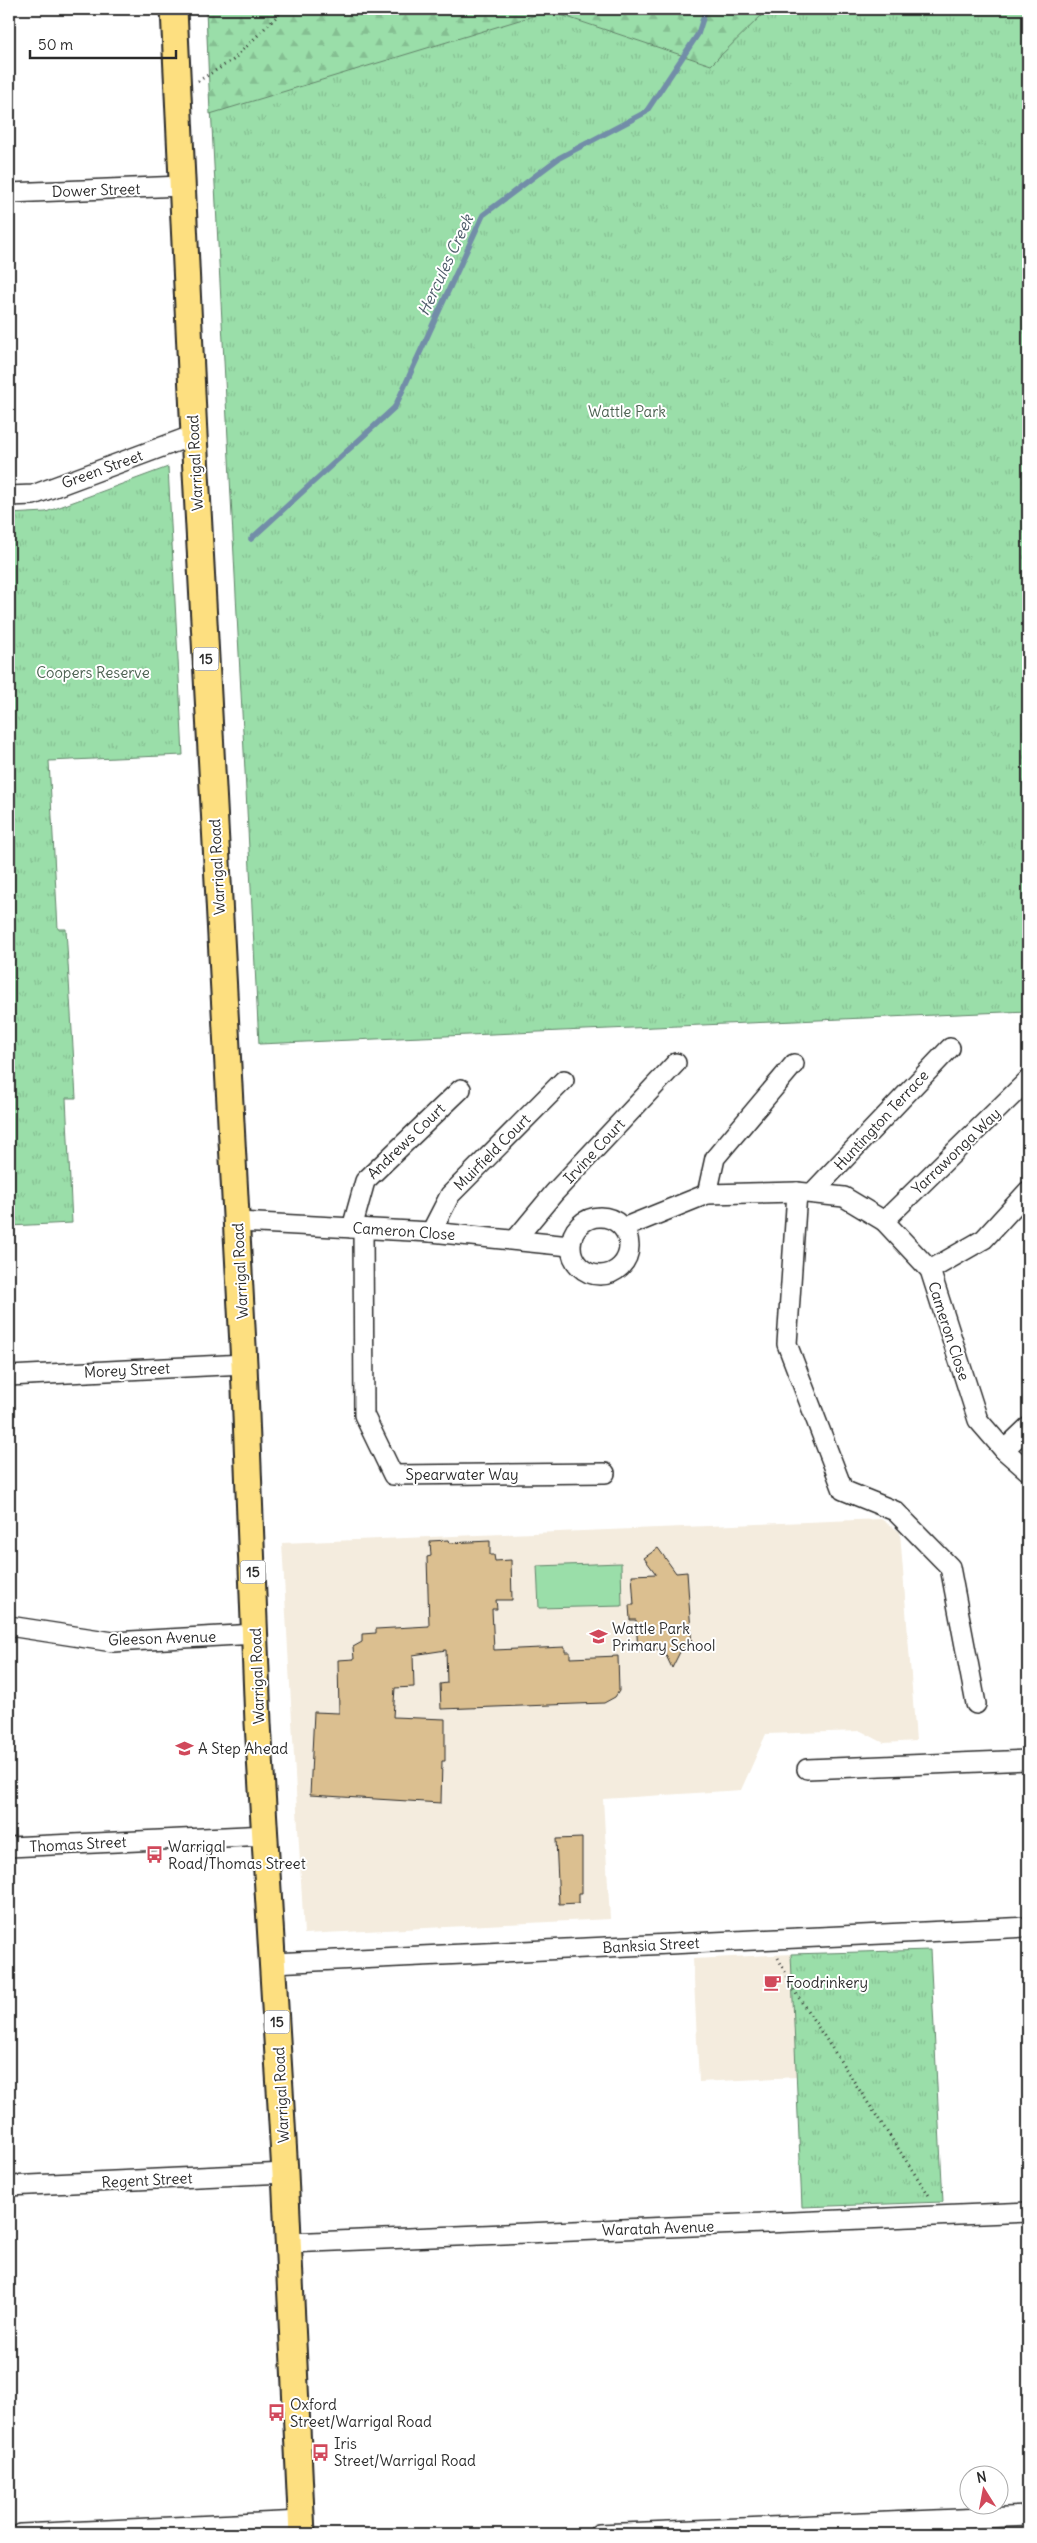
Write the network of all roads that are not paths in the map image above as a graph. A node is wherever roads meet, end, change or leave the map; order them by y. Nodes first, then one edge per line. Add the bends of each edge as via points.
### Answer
1 (174, 9) edge
2 (182, 186) junction
3 (9, 194) edge
4 (194, 435) junction
5 (9, 496) edge
6 (950, 1048) dead end
7 (676, 1064) dead end
8 (794, 1064) dead end
9 (564, 1080) dead end
10 (1028, 1080) edge
11 (461, 1088) dead end
12 (1028, 1191) edge
13 (805, 1192) junction
14 (707, 1194) junction
15 (237, 1222) junction
16 (884, 1222) junction
17 (357, 1228) junction
18 (623, 1228) junction
19 (431, 1232) junction
20 (515, 1240) junction
21 (570, 1246) junction
22 (930, 1270) junction
23 (244, 1364) junction
24 (9, 1376) edge
25 (1028, 1427) edge
26 (1004, 1450) junction
27 (1028, 1471) edge
28 (605, 1474) dead end
29 (9, 1626) edge
30 (256, 1634) junction
31 (976, 1704) dead end
32 (1028, 1760) edge
33 (807, 1769) dead end
34 (266, 1835) junction
35 (9, 1847) edge
36 (1028, 1927) edge
37 (273, 1963) junction
38 (285, 2173) junction
39 (9, 2186) edge
40 (1028, 2212) edge
41 (288, 2243) junction
42 (1028, 2516) edge
43 (302, 2528) edge
44 (21, 2534) edge
45 (599, 2534) edge

1 - 2 main road, Warrigal Road / 15
2 - 3 street, Dower Street
2 - 4 main road, Warrigal Road / 15
4 - 5 street, Green Street via 33,495
4 - 15 main road, Warrigal Road / 15
6 - 13 street, Huntington Terrace
7 - 20 street, Irvine Court via 554,1193
8 - 14 street via 715,1158
9 - 19 street, Muirfield Court via 450,1195
10 - 16 street, Yarrawonga Way
11 - 17 street, Andrews Court via 365,1181
12 - 22 street via 984,1239
13 - 14 street, Cameron Close
13 - 16 street, Cameron Close via 844,1197
13 - 31 street via 786,1344 843,1490 895,1511 950,1568
14 - 18 street, Cameron Close
15 - 17 street, Cameron Close
15 - 23 main road, Warrigal Road / 15
16 - 22 street, Cameron Close
17 - 19 street, Cameron Close
17 - 28 street, Spearwater Way via 364,1415 393,1474
18 - 21 street via 608,1218 590,1218 576,1229
18 - 21 street via 629,1252 620,1267 603,1276 583,1271 572,1256
19 - 20 street, Cameron Close
20 - 21 street, Cameron Close
22 - 26 street, Cameron Close via 978,1420
23 - 24 street, Morey Street
23 - 30 main road, Warrigal Road / 15
25 - 26 street
26 - 27 street, Cameron Close
29 - 30 street, Gleeson Avenue via 113,1642
30 - 34 main road, Warrigal Road / 15
32 - 33 street
34 - 35 street, Thomas Street
34 - 37 main road, Warrigal Road / 15
36 - 37 street, Banksia Street
37 - 38 main road, Warrigal Road / 15
38 - 39 street, Regent Street
38 - 41 main road, Warrigal Road / 15
40 - 41 street, Waratah Avenue
41 - 43 main road, Warrigal Road / 15
42 - 45 street
43 - 44 street

